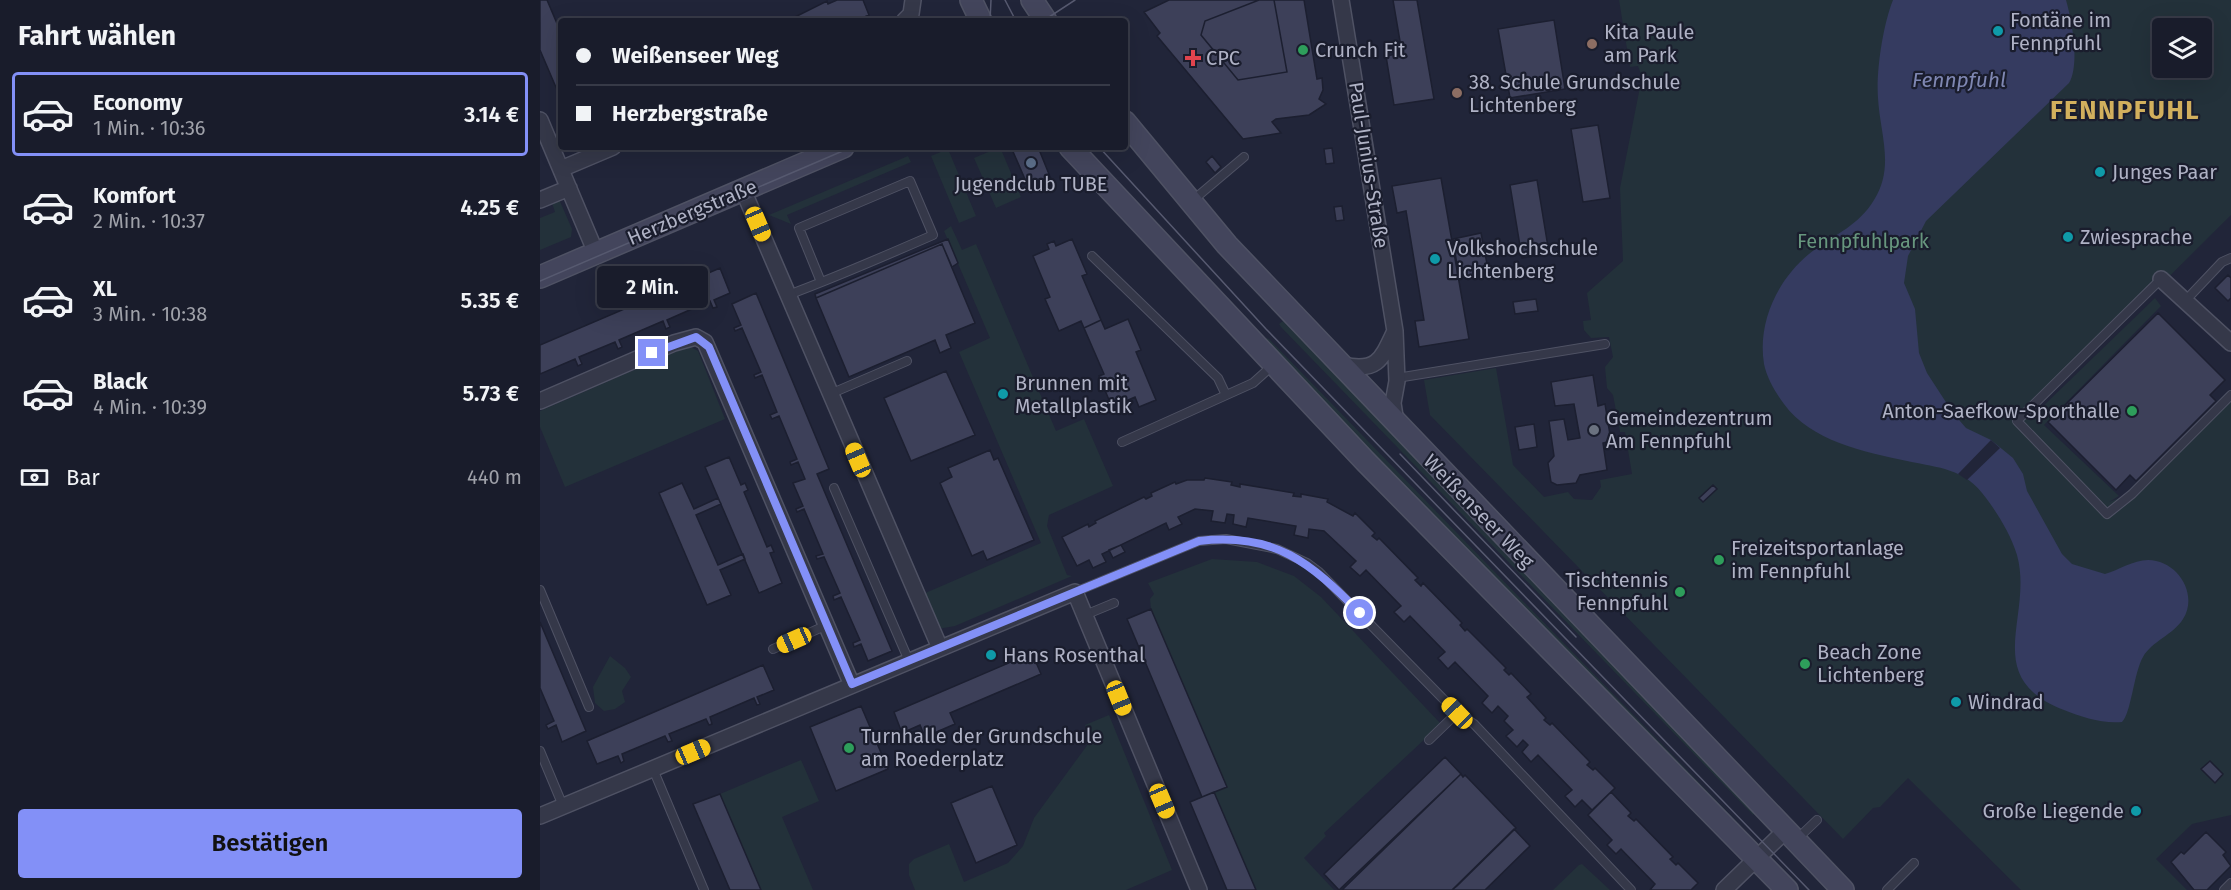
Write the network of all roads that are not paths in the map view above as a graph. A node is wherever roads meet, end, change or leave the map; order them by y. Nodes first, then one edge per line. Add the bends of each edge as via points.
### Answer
1 (971, 0) edge
2 (1032, 0) edge
3 (1341, 0) edge
4 (980, 18) edge
5 (1044, 18) edge
6 (1128, 126) edge
7 (542, 129) edge
8 (606, 150) edge
9 (836, 150) edge
10 (1073, 150) edge
11 (1244, 157) dead end
12 (561, 169) junction
13 (568, 188) junction
14 (743, 190) junction
15 (540, 200) edge
16 (1191, 202) junction
17 (596, 253) junction
18 (1092, 256) dead end
19 (2231, 258) edge
20 (540, 277) edge
21 (2161, 279) joint
22 (821, 282) junction
23 (787, 295) junction
24 (2186, 300) junction
25 (1395, 331) junction
26 (2231, 343) edge
27 (1605, 344) dead end
28 (907, 361) dead end
29 (1274, 365) junction
30 (1343, 366) junction
31 (1397, 378) junction
32 (830, 394) junction
33 (1226, 395) junction
34 (2231, 395) edge
35 (540, 401) edge
36 (1396, 423) junction
37 (1122, 442) dead end
38 (834, 488) dead end
39 (540, 590) edge
40 (1075, 592) junction
41 (1114, 603) dead end
42 (1085, 615) junction
43 (827, 625) junction
44 (940, 648) junction
45 (773, 649) dead end
46 (909, 661) junction
47 (852, 684) junction
48 (589, 707) dead end
49 (1457, 713) junction
50 (1429, 740) dead end
51 (540, 751) edge
52 (653, 769) junction
53 (563, 806) junction
54 (540, 816) edge
55 (1817, 820) dead end
56 (1790, 836) junction
57 (1756, 859) junction
58 (1914, 863) dead end
59 (2231, 883) edge
60 (704, 890) edge
61 (1199, 890) edge
62 (1631, 890) edge
63 (1724, 890) edge
64 (1787, 890) edge
65 (1843, 890) edge
66 (1887, 890) edge
67 (2224, 890) edge

1 - 4 main road
2 - 5 main road
3 - 25 street, Paul-Junius-Straße
6 - 16 main road, Weißenseer Weg
7 - 12 street
8 - 12 street
9 - 14 main road, Herzbergstraße
10 - 29 main road
11 - 16 lane
12 - 13 street
13 - 15 street
13 - 17 street
14 - 17 main road, Herzbergstraße
14 - 23 street
16 - 30 main road, Weißenseer Weg
17 - 20 main road, Herzbergstraße
18 - 33 lane via 1218,378
19 - 24 lane via 2222,262
21 - 24 street
21 - 34 lane via 2017,421 2107,514
22 - 22 lane via 799,228 910,181 933,235
22 - 23 lane
23 - 32 street
24 - 26 street
25 - 30 street via 1383,357 1369,368
25 - 31 street, Paul-Junius-Straße
27 - 31 lane
28 - 32 lane
29 - 33 lane via 1253,382
29 - 57 main road
30 - 36 main road, Weißenseer Weg
31 - 36 street, Paul-Junius-Straße via 1393,403
32 - 44 street
33 - 37 lane
35 - 43 street via 674,343 696,337 709,347
36 - 56 main road, Weißenseer Weg
38 - 46 lane
39 - 48 lane
40 - 42 street
40 - 44 street
40 - 49 lane via 1199,541 1226,539 1277,549 1319,572
41 - 42 lane
42 - 61 street
43 - 45 lane
43 - 47 street
44 - 46 street
46 - 47 street
47 - 52 street
49 - 50 lane
49 - 62 lane via 1474,724
51 - 53 lane
52 - 53 street
52 - 60 lane
53 - 54 street
55 - 56 lane
56 - 57 street
56 - 65 main road, Weißenseer Weg
57 - 63 street
57 - 64 main road
58 - 66 lane
59 - 67 lane

